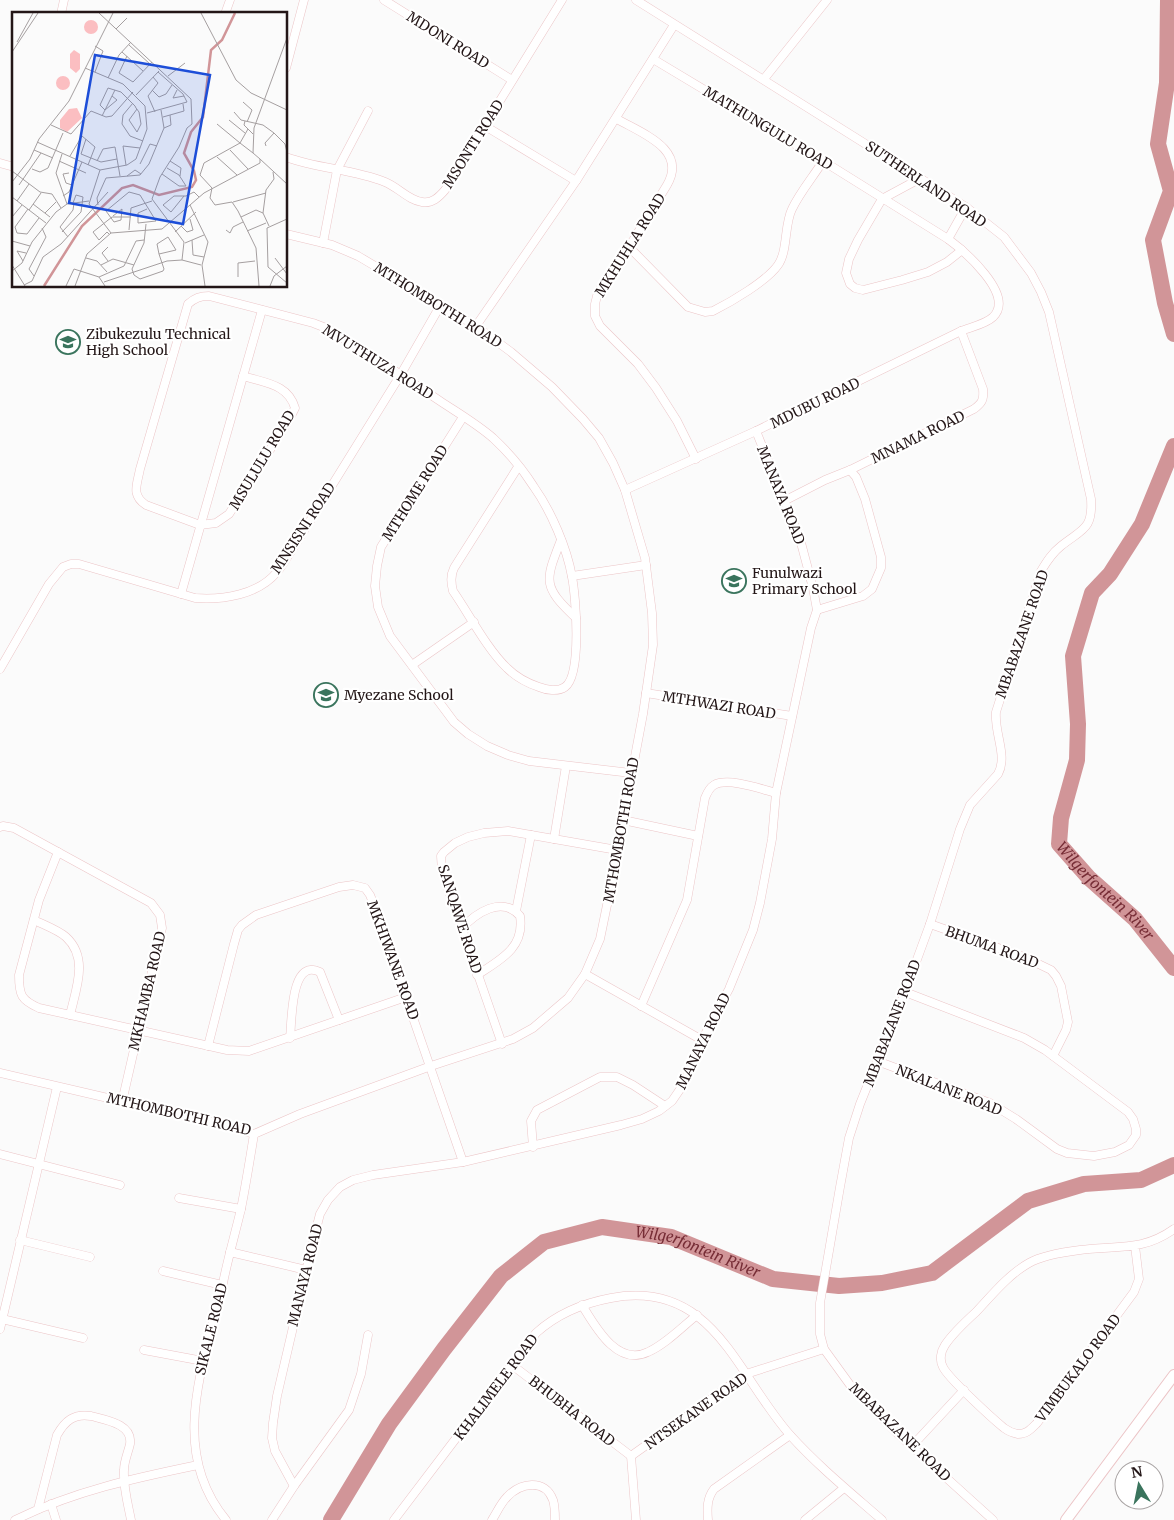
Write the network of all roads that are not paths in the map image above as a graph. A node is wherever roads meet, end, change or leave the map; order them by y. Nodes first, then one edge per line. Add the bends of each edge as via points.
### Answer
1 (230, 0) edge
2 (304, 0) edge
3 (384, 0) edge
4 (562, 0) edge
5 (636, 0) edge
6 (827, 0) edge
7 (226, 12) edge
8 (674, 25) junction
9 (653, 59) junction
10 (288, 60) edge
11 (764, 79) junction
12 (512, 80) junction
13 (368, 111) dead end
14 (616, 118) junction
15 (485, 126) junction
16 (288, 158) edge
17 (823, 161) junction
18 (337, 170) junction
19 (921, 178) junction
20 (576, 181) junction
21 (882, 199) junction
22 (966, 207) junction
23 (288, 234) edge
24 (948, 239) junction
25 (324, 243) junction
26 (629, 247) junction
27 (962, 250) junction
28 (440, 306) junction
29 (998, 307) joint
30 (262, 310) junction
31 (476, 326) junction
32 (961, 331) junction
33 (401, 374) junction
34 (243, 376) junction
35 (463, 417) junction
36 (756, 431) junction
37 (696, 459) junction
38 (518, 467) junction
39 (850, 470) junction
40 (625, 490) junction
41 (1091, 499) joint
42 (784, 501) junction
43 (200, 525) junction
44 (561, 539) junction
45 (646, 565) junction
46 (572, 576) junction
47 (180, 594) junction
48 (817, 610) junction
49 (576, 618) junction
50 (474, 622) junction
51 (412, 664) junction
52 (0, 669) edge
53 (646, 693) junction
54 (792, 716) junction
55 (566, 766) junction
56 (631, 773) junction
57 (776, 793) junction
58 (623, 820) junction
59 (0, 827) edge
60 (531, 835) junction
61 (698, 836) junction
62 (554, 839) junction
63 (617, 850) junction
64 (58, 852) junction
65 (516, 911) junction
66 (34, 920) junction
67 (930, 924) junction
68 (461, 928) junction
69 (585, 974) junction
70 (477, 975) junction
71 (905, 992) junction
72 (406, 997) junction
73 (641, 1006) junction
74 (70, 1015) junction
75 (339, 1020) junction
76 (138, 1029) junction
77 (290, 1038) junction
78 (702, 1040) junction
79 (502, 1044) junction
80 (208, 1046) junction
81 (1053, 1056) junction
82 (877, 1061) junction
83 (432, 1066) junction
84 (0, 1072) edge
85 (57, 1087) junction
86 (122, 1102) junction
87 (665, 1106) junction
88 (254, 1134) junction
89 (533, 1147) junction
90 (0, 1154) edge
91 (463, 1162) junction
92 (39, 1165) junction
93 (120, 1185) dead end
94 (179, 1198) dead end
95 (241, 1209) junction
96 (1174, 1229) edge
97 (20, 1240) junction
98 (1135, 1246) junction
99 (230, 1252) junction
100 (90, 1257) dead end
101 (306, 1270) junction
102 (163, 1271) dead end
103 (222, 1285) junction
104 (582, 1305) junction
105 (697, 1314) junction
106 (2, 1319) junction
107 (0, 1329) edge
108 (368, 1335) dead end
109 (83, 1338) dead end
110 (824, 1349) junction
111 (144, 1350) dead end
112 (203, 1361) junction
113 (512, 1365) junction
114 (746, 1374) junction
115 (1174, 1375) edge
116 (964, 1390) junction
117 (790, 1435) junction
118 (912, 1446) junction
119 (631, 1456) junction
120 (198, 1465) junction
121 (124, 1481) junction
122 (294, 1486) junction
123 (844, 1488) junction
124 (52, 1504) junction
125 (38, 1509) junction
126 (16, 1520) edge
127 (56, 1520) edge
128 (131, 1520) edge
129 (226, 1520) edge
130 (272, 1520) edge
131 (394, 1520) edge
132 (492, 1520) edge
133 (555, 1520) edge
134 (636, 1520) edge
135 (708, 1520) edge
136 (805, 1520) edge
137 (882, 1520) edge
138 (993, 1520) edge
139 (1066, 1520) edge

1 - 7 street
2 - 10 street
3 - 12 street, MDONI ROAD
4 - 12 street, MSONTI ROAD
5 - 8 street, SUTHERLAND ROAD
6 - 11 street
8 - 9 street
8 - 11 street, SUTHERLAND ROAD
9 - 14 street
9 - 17 street, MATHUNGULU ROAD
11 - 19 street, SUTHERLAND ROAD
12 - 15 street, MSONTI ROAD
13 - 18 street
14 - 20 street
14 - 26 street, MKHUHLA ROAD via 666,148 671,157 670,180
15 - 18 street, MSONTI ROAD via 445,190 431,201 414,200 385,182
15 - 20 street
16 - 18 street, MSONTI ROAD
17 - 21 street, MATHUNGULU ROAD
17 - 26 street via 792,210 778,265 767,276 712,311 688,307
18 - 25 street
19 - 21 street
19 - 22 street, SUTHERLAND ROAD
20 - 31 street
21 - 24 street, MATHUNGULU ROAD
21 - 27 street via 849,259 846,273 855,288 874,288 928,272
22 - 24 street
22 - 41 street, SUTHERLAND ROAD via 1004,238 1031,272 1041,292 1049,312
23 - 25 street, MTHOMBOTHI ROAD
24 - 27 street, MATHUNGULU ROAD
25 - 28 street, MTHOMBOTHI ROAD via 358,256
26 - 37 street, MKHUHLA ROAD via 598,292 595,316 600,326 638,364 656,388
27 - 29 street, MATHUNGULU ROAD via 990,280
28 - 31 street, MTHOMBOTHI ROAD
28 - 33 street, MNSISNI ROAD
29 - 32 street, MDUBU ROAD via 993,318
30 - 33 street, MVUTHUZA ROAD via 326,328
30 - 34 street, MSULULU ROAD
30 - 43 street, MVUTHUZA ROAD via 209,296 201,296 188,304 142,460 136,489 139,500
31 - 40 street, MTHOMBOTHI ROAD via 552,387 583,419 613,463
32 - 36 street, MDUBU ROAD
32 - 39 street, MNAMA ROAD via 983,389 981,404
33 - 35 street, MVUTHUZA ROAD
33 - 47 street, MNSISNI ROAD via 276,573 261,586 236,596 215,599
34 - 43 street, MSULULU ROAD
34 - 43 street, MSULULU ROAD via 286,391 295,408 233,509 221,521
35 - 38 street, MVUTHUZA ROAD via 493,438
35 - 51 street, MTHOME ROAD via 381,547 377,566 378,608 390,636
36 - 37 street, MDUBU ROAD
36 - 42 street, MANAYA ROAD
37 - 40 street, MDUBU ROAD
38 - 44 street, MVUTHUZA ROAD via 534,487
38 - 50 street, MVUTHUZA ROAD via 452,573 453,591
39 - 42 street, MNAMA ROAD
39 - 48 street via 865,499 881,568 872,589 863,596
40 - 45 street, MTHOMBOTHI ROAD
41 - 67 street, MBABAZANE ROAD via 1090,520 1085,529 1050,556 1042,571 996,712 1003,760 1001,768 970,805
42 - 48 street, MANAYA ROAD via 800,539
43 - 47 street, MSULULU ROAD
44 - 46 street, MVUTHUZA ROAD
44 - 49 street via 548,581 560,604
45 - 46 street
45 - 53 street, MTHOMBOTHI ROAD via 653,645
46 - 49 street, MVUTHUZA ROAD
47 - 52 street, MNSISNI ROAD via 79,564 63,567
48 - 54 street, MANAYA ROAD
49 - 50 street, MVUTHUZA ROAD via 573,675 564,688 555,690 528,683 511,672
50 - 51 street
51 - 55 street, MTHOME ROAD via 454,722 481,742 529,761
53 - 54 street, MTHWAZI ROAD
53 - 56 street, MTHOMBOTHI ROAD
54 - 57 street, MANAYA ROAD
55 - 56 street, MTHOME ROAD
55 - 62 street
56 - 58 street, MTHOMBOTHI ROAD
57 - 61 street via 734,783 723,782 713,786 705,798
57 - 78 street, MANAYA ROAD via 772,840 753,930
58 - 61 street
58 - 63 street, MTHOMBOTHI ROAD
59 - 64 street, MKHAMBA ROAD via 14,828
60 - 62 street, SANQAWE ROAD
60 - 65 street
60 - 68 street, SANQAWE ROAD via 508,831 484,833 468,837 444,852 441,856 442,871
61 - 73 street via 687,900
62 - 63 street, SANQAWE ROAD
63 - 69 street, MTHOMBOTHI ROAD via 600,939
64 - 66 street
64 - 76 street, MKHAMBA ROAD via 151,903 160,915 162,928
65 - 68 street via 505,907 485,910
65 - 70 street via 521,927 516,945
66 - 74 street via 65,936 79,960 80,975
66 - 74 street via 19,975 22,997 39,1008
67 - 71 street, MBABAZANE ROAD
67 - 81 street, BHUMA ROAD via 1042,965 1056,976 1068,1022
68 - 70 street, SANQAWE ROAD
69 - 73 street
69 - 79 street, MTHOMBOTHI ROAD via 568,998 534,1028
70 - 79 street, SANQAWE ROAD
71 - 81 street via 1008,1031
71 - 82 street, MBABAZANE ROAD
72 - 75 street
72 - 80 street, MKHIWANE ROAD via 370,895 359,886 339,887 256,915 242,925 234,944
72 - 83 street, MKHIWANE ROAD
73 - 78 street
74 - 76 street
75 - 77 street
75 - 77 street via 320,972 308,971 300,976 296,987
76 - 80 street
76 - 86 street, MKHAMBA ROAD
77 - 80 street via 250,1051
78 - 87 street, MANAYA ROAD via 683,1085
79 - 83 street, MTHOMBOTHI ROAD
81 - 82 street, NKALANE ROAD via 1128,1112 1136,1129 1129,1146 1094,1156 1067,1154 990,1103
82 - 110 street, MBABAZANE ROAD via 850,1138 826,1266 820,1303 820,1334
83 - 88 street, MTHOMBOTHI ROAD
83 - 91 street, MKHIWANE ROAD
84 - 85 street, MTHOMBOTHI ROAD
85 - 86 street, MTHOMBOTHI ROAD
85 - 92 street
86 - 88 street, MTHOMBOTHI ROAD
87 - 89 street, MANAYA ROAD via 642,1119
87 - 89 street via 633,1085 617,1078 600,1077 537,1110 531,1121
88 - 95 street, SIKALE ROAD
89 - 91 street, MANAYA ROAD
90 - 92 street
91 - 101 street, MANAYA ROAD via 373,1175 340,1187 320,1214
92 - 93 street
92 - 97 street
94 - 95 street
95 - 99 street, SIKALE ROAD
96 - 98 street, VIMBUKALO ROAD via 1152,1242
97 - 100 street
97 - 106 street
98 - 116 street, VIMBUKALO ROAD via 1080,1250 1030,1262 1020,1269 944,1346 943,1367
98 - 116 street, VIMBUKALO ROAD via 1139,1279 1134,1292 1029,1431 1019,1434 1005,1428
99 - 101 street
99 - 103 street, SIKALE ROAD
101 - 122 street, MANAYA ROAD via 277,1396 272,1438 275,1451
102 - 103 street
103 - 112 street, SIKALE ROAD
104 - 105 street, KHALIMELE ROAD via 639,1295 681,1306
104 - 105 street via 611,1345 634,1355 648,1352
104 - 113 street, KHALIMELE ROAD via 543,1327
105 - 114 street, KHALIMELE ROAD via 716,1333
106 - 107 street
106 - 109 street
108 - 122 street via 361,1374 349,1410
110 - 114 street, NTSEKANE ROAD
110 - 118 street, MBABAZANE ROAD via 853,1389
111 - 112 street
112 - 120 street, SIKALE ROAD via 194,1413
113 - 119 street, BHUBHA ROAD
113 - 131 street, KHALIMELE ROAD
114 - 117 street, KHALIMELE ROAD
114 - 119 street, NTSEKANE ROAD
115 - 139 street
116 - 118 street
117 - 123 street, KHALIMELE ROAD
117 - 135 street via 714,1488 709,1495
118 - 138 street, MBABAZANE ROAD
119 - 134 street, NTSEKANE ROAD
120 - 121 street
120 - 129 street, SIKALE ROAD via 213,1503
121 - 124 street
121 - 125 street via 130,1438 126,1429 85,1415 69,1419 58,1435
121 - 128 street
122 - 130 street
123 - 136 street
123 - 137 street, KHALIMELE ROAD
124 - 125 street
124 - 127 street
125 - 126 street
132 - 133 street via 508,1496 518,1488 535,1484 548,1492 553,1500

